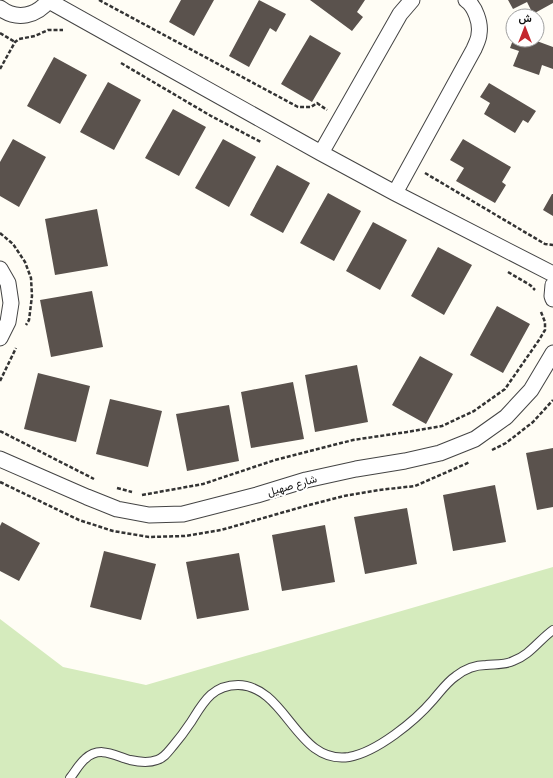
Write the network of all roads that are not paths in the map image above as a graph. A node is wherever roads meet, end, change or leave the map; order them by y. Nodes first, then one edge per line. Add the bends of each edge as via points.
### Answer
1 (49, 0) edge
2 (412, 0) edge
3 (466, 0) edge
4 (1, 13) edge
5 (321, 153) junction
6 (394, 193) junction
7 (0, 269) edge
8 (553, 274) edge
9 (553, 285) edge
10 (553, 299) edge
11 (0, 338) edge
12 (553, 353) edge
13 (0, 459) edge
14 (553, 630) edge
15 (70, 778) edge

1 - 4 street via 42,8 24,16
1 - 5 street
2 - 5 street via 400,14
3 - 6 street via 478,17 480,34
5 - 6 street
6 - 8 street
7 - 11 street via 8,283 11,303 8,322
9 - 10 street
12 - 13 street, شارع صهيل via 531,390 506,417 475,439 440,453 306,480 183,514 149,515 117,509
14 - 15 lane via 524,656 512,662 475,666 464,670 401,730 360,754 340,758 319,752 267,697 248,686 237,685 216,691 207,698 180,738 162,758 148,762 130,760 112,753 93,754 85,758

